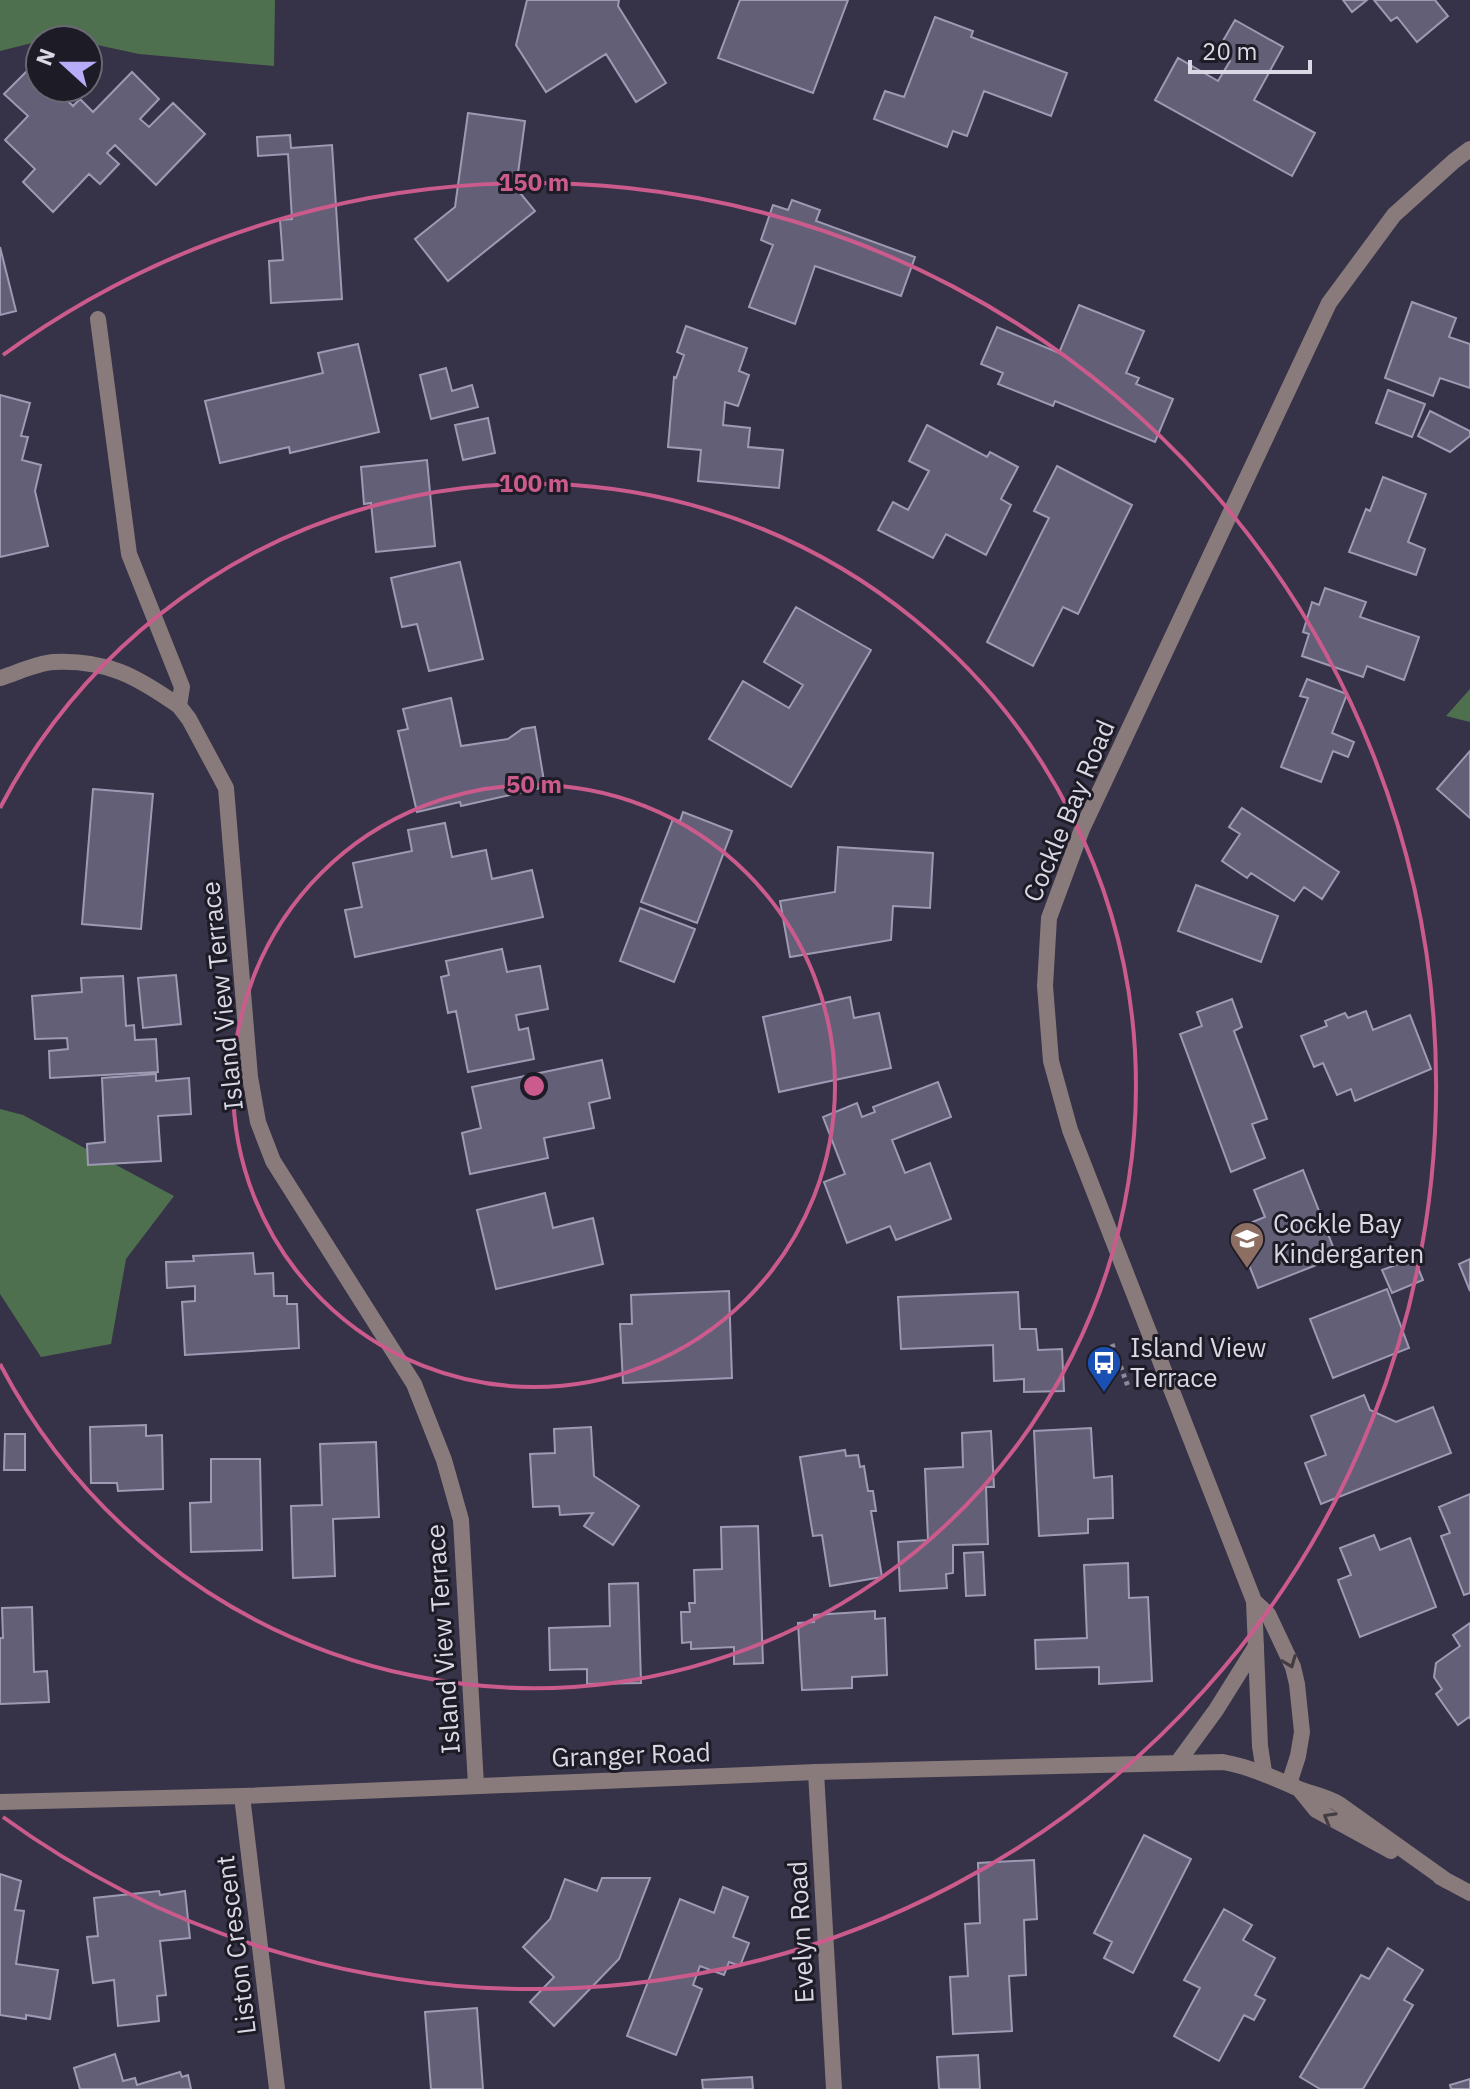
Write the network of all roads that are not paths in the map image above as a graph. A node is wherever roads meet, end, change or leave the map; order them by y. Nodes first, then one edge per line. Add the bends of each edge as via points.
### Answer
1 (1470, 149) edge
2 (98, 319) dead end
3 (0, 678) edge
4 (179, 706) junction
5 (1254, 1601) junction
6 (1256, 1646) junction
7 (1178, 1762) junction
8 (816, 1772) junction
9 (1264, 1772) junction
10 (476, 1785) junction
11 (1294, 1786) junction
12 (242, 1796) junction
13 (0, 1802) edge
14 (1470, 1893) edge
15 (277, 2089) edge
16 (834, 2089) edge

1 - 5 street, Cockle Bay Road via 1394,215 1329,303 1082,829 1049,918 1045,986 1051,1061 1070,1130
2 - 4 street, Island View Terrace via 129,554 182,687
3 - 4 street via 51,662 106,665
4 - 10 street, Island View Terrace via 226,788 258,1122 273,1161 414,1384 461,1520
5 - 6 street, Cockle Bay Road
5 -> 11 street, Cockle Bay Road via 1268,1614 1297,1684 1302,1732
6 - 7 street
6 - 9 street, Cockle Bay Road
7 - 8 street, Granger Road
7 - 9 street, Granger Road via 1223,1762
8 - 10 street, Granger Road
8 - 16 street, Evelyn Road
9 - 11 street, Granger Road
10 - 12 street, Granger Road
11 - 14 street, Granger Road via 1330,1819
12 - 13 street, Granger Road
12 - 15 street, Liston Crescent

